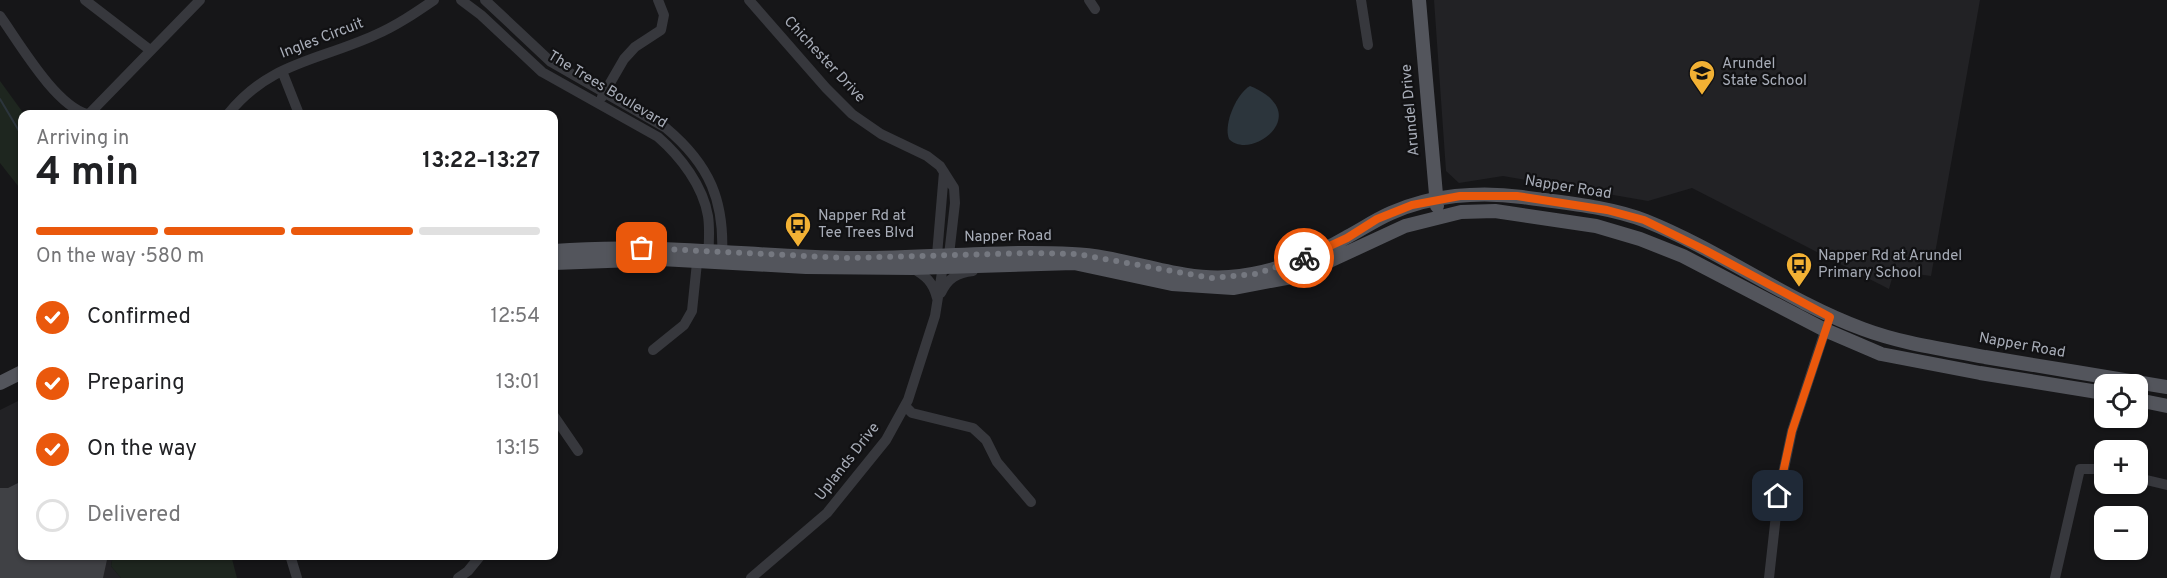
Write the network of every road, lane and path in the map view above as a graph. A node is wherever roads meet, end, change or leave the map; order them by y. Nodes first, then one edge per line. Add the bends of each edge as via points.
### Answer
1 (84, 0) edge
2 (200, 0) edge
3 (434, 0) edge
4 (461, 0) edge
5 (485, 0) edge
6 (658, 0) edge
7 (749, 0) edge
8 (1361, 0) edge
9 (1419, 0) edge
10 (0, 16) edge
11 (1368, 45) dead end
12 (150, 50) junction
13 (282, 71) junction
14 (602, 98) junction
15 (76, 110) edge
16 (92, 110) edge
17 (231, 110) edge
18 (297, 110) edge
19 (1436, 199) junction
20 (1438, 217) junction
21 (558, 251) edge
22 (709, 256) junction
23 (943, 259) junction
24 (558, 264) edge
25 (1025, 264) junction
26 (912, 268) junction
27 (938, 301) junction
28 (1828, 324) junction
29 (653, 350) dead end
30 (18, 374) edge
31 (18, 382) edge
32 (0, 383) edge
33 (2167, 387) edge
34 (0, 391) edge
35 (2094, 391) edge
36 (2148, 402) edge
37 (905, 406) junction
38 (2167, 406) edge
39 (558, 422) edge
40 (578, 451) dead end
41 (2094, 469) edge
42 (2148, 480) edge
43 (2167, 485) edge
44 (1030, 502) dead end
45 (292, 560) edge
46 (477, 560) edge
47 (297, 578) edge
48 (458, 578) edge
49 (751, 578) edge
50 (1769, 578) edge
51 (2055, 578) edge

1 - 12 street
2 - 12 street
3 - 13 street, Ingles Circuit via 374,36
4 - 14 street, The Trees Boulevard via 542,72
5 - 14 street, The Trees Boulevard via 551,62
6 - 14 street via 664,15 661,30 624,58
7 - 23 street, Chichester Drive via 852,114 881,135 927,156 944,171
8 - 11 street
9 - 19 main road, Arundel Drive
10 - 15 street via 59,97
12 - 16 street
13 - 17 street, Ingles Circuit via 247,92
13 - 18 street
14 - 22 street, The Trees Boulevard via 658,137 691,174 708,216
19 - 20 main road, Arundel Drive
19 - 23 main road, Napper Road via 1393,212 1280,268 1247,276 1192,276 1077,254
19 - 28 main road, Napper Road via 1517,196 1644,220 1705,250
20 - 25 main road, Napper Road via 1405,226 1297,276 1233,288 1172,284 1074,263
20 - 28 main road, Napper Road via 1497,211 1625,234 1683,256
21 - 22 main road, Napper Road via 642,248
22 - 23 main road, Napper Road
22 - 24 main road, Napper Road
22 - 26 main road, Napper Road
22 - 29 street, The Trees Boulevard via 688,319
23 - 25 main road, Napper Road
23 - 26 main road, Napper Road
23 - 27 street, Uplands Drive
25 - 27 street via 960,273 945,284
26 - 27 street via 928,278
27 - 37 street, Uplands Drive
28 - 33 main road, Napper Road via 1912,344
28 - 35 main road, Napper Road via 1881,354
28 - 50 street via 1792,431 1778,496
30 - 32 main road
31 - 34 main road
36 - 38 main road
37 - 44 street via 912,413 973,428
37 - 49 street, Uplands Drive via 886,440 827,513
39 - 40 street
41 - 51 street via 2080,469
42 - 43 street
45 - 47 street
46 - 48 street

